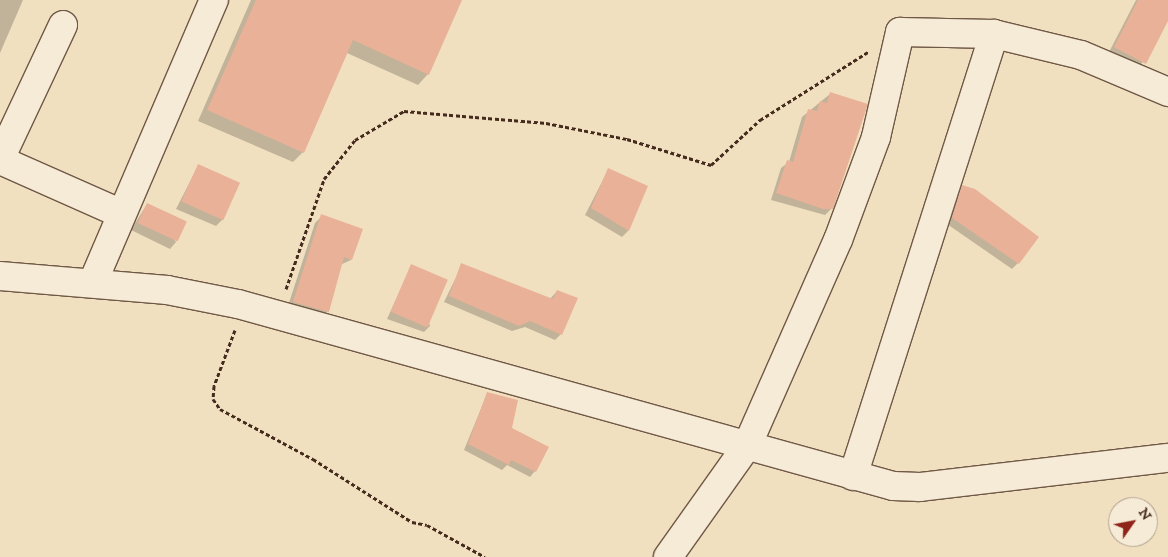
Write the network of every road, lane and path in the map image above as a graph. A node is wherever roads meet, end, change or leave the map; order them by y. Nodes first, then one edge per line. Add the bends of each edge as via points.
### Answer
1 (214, 0) edge
2 (63, 25) dead end
3 (900, 32) junction
4 (994, 34) junction
5 (1168, 92) edge
6 (0, 160) edge
7 (122, 214) junction
8 (0, 276) edge
9 (93, 282) junction
10 (238, 304) junction
11 (277, 314) junction
12 (747, 446) junction
13 (1168, 458) edge
14 (853, 476) junction
15 (485, 557) edge
16 (668, 557) edge

1 - 7 street
2 - 6 street
3 - 4 street
3 - 11 path via 760,120 711,165 627,139 546,123 404,111 356,140 324,179
3 - 12 street via 876,137 838,240
4 - 5 street via 1081,56
4 - 14 street
6 - 7 street
7 - 9 street
8 - 9 street
9 - 10 street via 167,290
10 - 11 street
10 - 15 path via 231,344 214,386 213,399 220,409 313,459 412,522 427,525
11 - 12 street
12 - 14 street
12 - 16 street
13 - 14 street via 920,487

